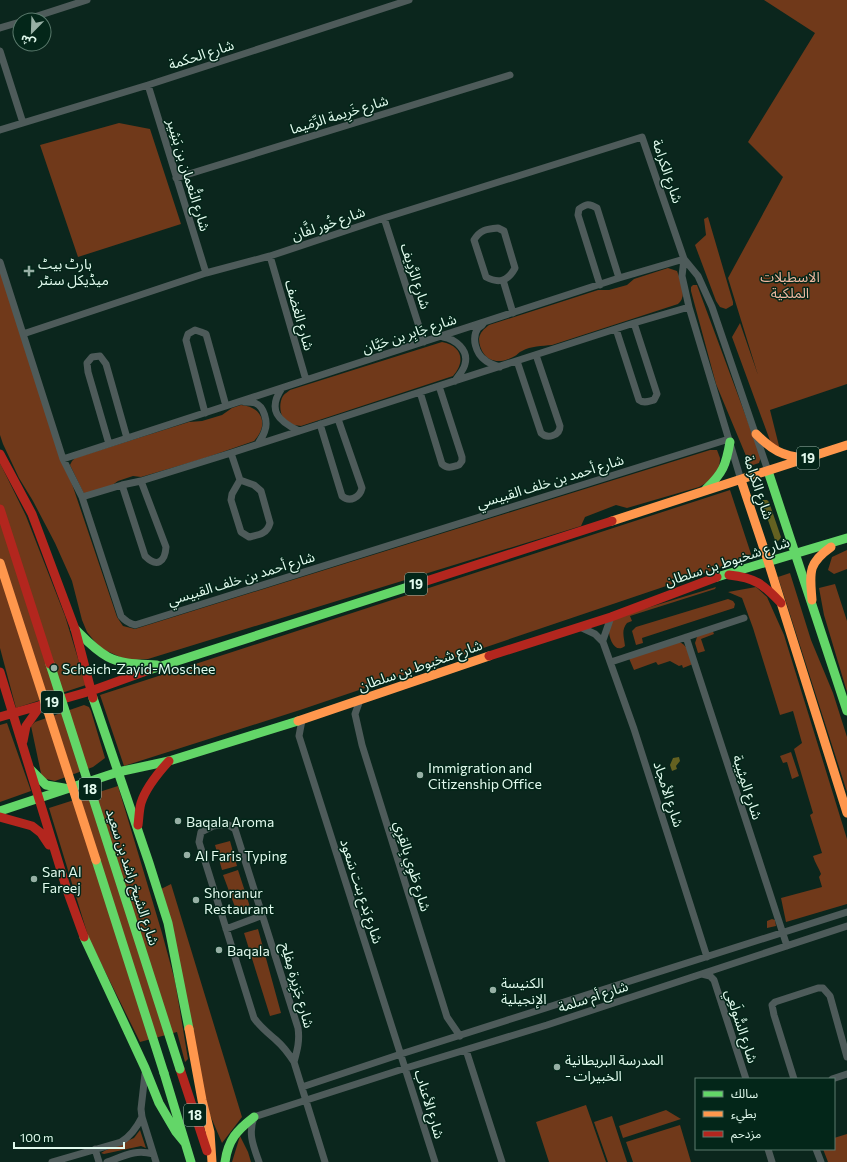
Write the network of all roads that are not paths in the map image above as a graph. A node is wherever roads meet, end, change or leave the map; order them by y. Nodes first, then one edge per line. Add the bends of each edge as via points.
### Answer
1 (87, 0) edge
2 (409, 0) edge
3 (50, 12) edge
4 (12, 24) edge
5 (0, 28) edge
6 (0, 51) edge
7 (510, 75) dead end
8 (148, 85) junction
9 (22, 123) junction
10 (0, 130) edge
11 (642, 137) joint
12 (176, 178) junction
13 (384, 218) junction
14 (270, 256) junction
15 (684, 259) junction
16 (0, 262) edge
17 (206, 273) junction
18 (619, 278) junction
19 (503, 280) junction
20 (600, 285) junction
21 (689, 307) junction
22 (513, 313) junction
23 (486, 322) junction
24 (634, 323) junction
25 (616, 329) junction
26 (23, 334) junction
27 (440, 337) junction
28 (424, 342) junction
29 (536, 355) junction
30 (517, 361) junction
31 (500, 367) junction
32 (306, 380) junction
33 (455, 381) junction
34 (439, 386) junction
35 (282, 388) junction
36 (420, 392) junction
37 (241, 401) junction
38 (226, 406) junction
39 (205, 413) junction
40 (338, 419) junction
41 (320, 424) junction
42 (299, 431) junction
43 (756, 434) junction
44 (127, 438) junction
45 (729, 441) junction
46 (109, 444) junction
47 (258, 444) junction
48 (847, 445) edge
49 (230, 453) junction
50 (0, 454) edge
51 (807, 458) junction
52 (63, 459) junction
53 (768, 471) junction
54 (240, 480) junction
55 (741, 480) junction
56 (141, 481) junction
57 (122, 485) junction
58 (703, 492) junction
59 (82, 497) junction
60 (0, 509) edge
61 (845, 539) edge
62 (795, 553) junction
63 (768, 561) junction
64 (0, 563) edge
65 (724, 574) junction
66 (812, 600) junction
67 (781, 602) junction
68 (611, 617) junction
69 (744, 618) dead end
70 (580, 627) junction
71 (76, 629) junction
72 (686, 637) junction
73 (603, 640) junction
74 (611, 662) junction
75 (164, 665) junction
76 (0, 672) edge
77 (91, 691) junction
78 (68, 698) junction
79 (360, 700) junction
80 (41, 705) junction
81 (847, 711) edge
82 (13, 713) junction
83 (98, 713) junction
84 (0, 718) edge
85 (302, 720) junction
86 (285, 725) junction
87 (299, 736) junction
88 (22, 745) junction
89 (110, 749) junction
90 (169, 761) junction
91 (29, 767) junction
92 (118, 772) junction
93 (92, 781) junction
94 (69, 788) junction
95 (38, 798) junction
96 (0, 811) edge
97 (847, 813) edge
98 (0, 817) edge
99 (137, 828) junction
100 (55, 853) junction
101 (847, 912) edge
102 (263, 915) junction
103 (847, 926) edge
104 (226, 929) junction
105 (782, 933) junction
106 (786, 946) junction
107 (707, 957) junction
108 (722, 967) junction
109 (702, 974) junction
110 (714, 980) junction
111 (460, 1036) junction
112 (466, 1050) junction
113 (401, 1054) junction
114 (847, 1057) edge
115 (294, 1062) junction
116 (145, 1068) junction
117 (406, 1068) junction
118 (847, 1074) edge
119 (746, 1078) edge
120 (794, 1078) edge
121 (835, 1078) edge
122 (302, 1087) junction
123 (306, 1100) junction
124 (142, 1116) junction
125 (254, 1117) junction
126 (185, 1143) junction
127 (95, 1149) junction
128 (768, 1150) edge
129 (816, 1150) edge
130 (153, 1154) junction
131 (52, 1162) edge
132 (99, 1162) edge
133 (107, 1162) edge
134 (156, 1162) edge
135 (191, 1162) edge
136 (211, 1162) edge
137 (225, 1162) edge
138 (259, 1162) edge
139 (325, 1162) edge
140 (435, 1162) edge
141 (502, 1162) edge
142 (772, 1162) edge
143 (821, 1162) edge

1 - 3 street
2 - 8 street, شارع الحكمة
4 - 5 street
6 - 9 street
7 - 12 street, شارع خَرِيمة الرِّمَيما
8 - 9 street, شارع الحكمة
8 - 12 street, شارع النُّعمان بن بَشِير
9 - 10 street, شارع الحكمة
11 - 13 street, شارع خُور لفَّان
11 - 15 street, شارع الكرامة
12 - 17 street, شارع النُّعمان بن بَشِير
13 - 14 street, شارع خُور لفَّان
13 - 28 street, شارع الرَّدِيف
14 - 17 street, شارع خُور لفَّان
14 - 32 street, شارع الغضف
15 - 18 street, شارع جَابِر بن حَيَّان
15 - 21 street, شارع الكرامة via 682,276
15 - 43 street, شارع الكرامة via 698,276 712,307
16 - 26 street, شارع أحمد بن خلف القبيسي
17 - 26 street, شارع خُور لفَّان
18 - 20 street, شارع جَابِر بن حَيَّان
18 - 20 street via 596,208 592,204 584,205 579,209 578,215
19 - 19 street via 512,275 515,268 504,231 498,228 487,229 474,240 486,278 493,281
19 - 22 street
20 - 22 street, شارع جَابِر بن حَيَّان
21 - 24 street
21 - 45 street, شارع الكرامة
22 - 23 street, شارع جَابِر بن حَيَّان
23 - 27 street, شارع جَابِر بن حَيَّان
23 - 31 street via 478,328 475,341 477,348 480,357
24 - 25 street
24 - 25 street via 657,394 654,400 639,400
25 - 29 street
26 - 52 street, شارع أحمد بن خلف القبيسي
27 - 28 street, شارع جَابِر بن حَيَّان
27 - 33 street via 451,338 463,349 466,357 462,371
28 - 32 street, شارع جَابِر بن حَيَّان
29 - 30 street
29 - 30 street via 560,426 557,433 548,436 541,432
30 - 31 street
31 - 33 street
32 - 35 street, شارع جَابِر بن حَيَّان
33 - 34 street
34 - 36 street
34 - 36 street via 462,457 459,465 450,468 442,464
35 - 37 street, شارع جَابِر بن حَيَّان
35 - 42 street via 274,404 276,412 286,425
36 - 40 street
37 - 38 street, شارع جَابِر بن حَيَّان
37 - 47 street via 256,404 266,417 265,432
38 - 39 street, شارع جَابِر بن حَيَّان
38 - 39 street via 206,334 195,330 188,334 186,340
39 - 44 street, شارع جَابِر بن حَيَّان
40 - 41 street
40 - 41 street via 362,488 358,497 351,499 342,496
41 - 42 street
42 - 47 street
43 - 51 main road via 766,445 779,453
43 - 53 street, شارع الكرامة
44 - 46 street, شارع جَابِر بن حَيَّان
44 - 46 street via 106,364 100,356 92,356 87,363 88,372
45 - 55 street, شارع الكرامة
45 - 58 main road via 723,471
45 - 59 street, شارع أحمد بن خلف القبيسي via 135,625 127,623 121,616
46 - 52 street, شارع جَابِر بن حَيَّان
47 - 49 street
48 - 51 main road, 19
49 - 54 street
49 - 56 street
50 - 71 main road via 32,514
51 - 53 main road, 19
52 - 59 street, شارع أحمد بن خلف القبيسي
53 - 55 main road, 19
53 - 62 main road, شارع الكرامة
54 - 54 street via 254,485 261,491 270,522 269,528 258,536 249,537 241,532 231,500
55 - 58 main road, 19
55 - 63 main road, شارع الكرامة
56 - 57 street
56 - 57 street via 166,547 162,561 158,563 153,563 145,556
57 - 59 street
58 - 75 main road, 19
60 - 136 main road, شارع الشيخ راشد بن سعيد / 18, bridge
61 - 62 main road, شارع شخبوط بن سلطان
61 - 66 main road via 819,555 813,563 810,573
62 - 63 main road, شارع شخبوط بن سلطان
62 - 66 main road, شارع الكرامة
63 - 65 main road, شارع شخبوط بن سلطان
63 - 67 main road, شارع الكرامة
64 - 126 main road, 18, bridge
65 - 67 main road via 758,581
65 - 68 main road, شارع شخبوط بن سلطان
66 - 81 main road, شارع الكرامة
67 - 97 main road, شارع الكرامة
68 - 70 main road, شارع شخبوط بن سلطان
68 - 73 street
69 - 72 street
70 - 73 street
70 - 79 main road, شارع شخبوط بن سلطان
71 - 75 main road via 101,653 110,658
71 - 77 main road
72 - 74 street
72 - 105 street, شارع المِثِيبة
73 - 74 street, شارع الأمجاد
74 - 107 street, شارع الأمجاد
75 - 77 main road, 19
76 - 82 main road
77 - 78 main road, 19
77 - 83 main road
78 - 80 main road, 19
78 - 83 main road via 88,702
79 - 85 main road, شارع شخبوط بن سلطان
79 - 111 street, شارع طَوِي بِالقِرِي via 355,714 362,745 447,1017
80 - 82 main road, 19
80 - 88 main road via 28,721
82 - 84 main road, 19
82 - 88 main road
83 - 89 main road
85 - 86 main road, شارع شخبوط بن سلطان
85 - 87 street, شارع بَدع بنت سَعود
86 - 87 street
86 - 90 main road, شارع شخبوط بن سلطان
87 - 113 street, شارع بَدع بنت سَعود
88 - 91 main road
89 - 92 main road
89 - 93 main road via 109,764
90 - 92 main road, شارع شخبوط بن سلطان
90 - 99 main road via 144,795
91 - 94 main road via 46,785
91 - 95 main road
92 - 93 main road, شارع شخبوط بن سلطان
92 - 99 main road
93 - 94 main road, شارع شخبوط بن سلطان
94 - 95 main road, شارع شخبوط بن سلطان
95 - 96 main road, شارع شخبوط بن سلطان
95 - 100 main road
98 - 100 main road via 32,826 41,833
99 - 136 main road via 170,930 210,1132
100 - 116 main road via 84,937
101 - 105 street, شارع أم سلمة
102 - 104 street
102 - 104 street, شارع جَزِيرة مِفلِح via 235,829 227,824 213,826 201,832 199,842
102 - 115 street, شارع جَزِيرة مِفلِح via 298,1028 299,1044
103 - 106 street, شارع أم سلمة
104 - 115 street, شارع جَزِيرة مِفلِح via 254,1018 278,1041
105 - 106 street, شارع المِثِيبة
105 - 107 street, شارع أم سلمة
106 - 108 street, شارع أم سلمة
107 - 111 street, شارع أم سلمة
108 - 109 street, شارع أم سلمة
108 - 110 street, شارع السُّولَعِي
109 - 110 street, شارع السُّولَعِي
109 - 112 street, شارع أم سلمة
110 - 119 street, شارع السُّولَعِي
111 - 113 street, شارع أم سلمة
112 - 117 street, شارع أم سلمة
112 - 141 street
113 - 117 street, شارع الأعناب
113 - 122 street, شارع أم سلمة
114 - 120 street via 830,996 823,988 775,1002 772,1004 774,1015
115 - 122 street, شارع جَزِيرة مِفلِح
116 - 124 street
116 - 126 main road via 159,1103
117 - 123 street, شارع أم سلمة
117 - 140 street, شارع الأعناب
118 - 121 street
122 - 123 street, شارع جَزِيرة مِفلِح
123 - 125 street, شارع أم سلمة
123 - 139 street, شارع جَزِيرة مِفلِح
124 - 127 street via 128,1138
124 - 130 street
125 - 137 main road via 234,1136
125 - 138 street via 251,1137
126 - 135 main road, 18
127 - 131 street
127 - 132 street
128 - 142 street
129 - 143 street
130 - 133 street via 137,1152
130 - 134 street

